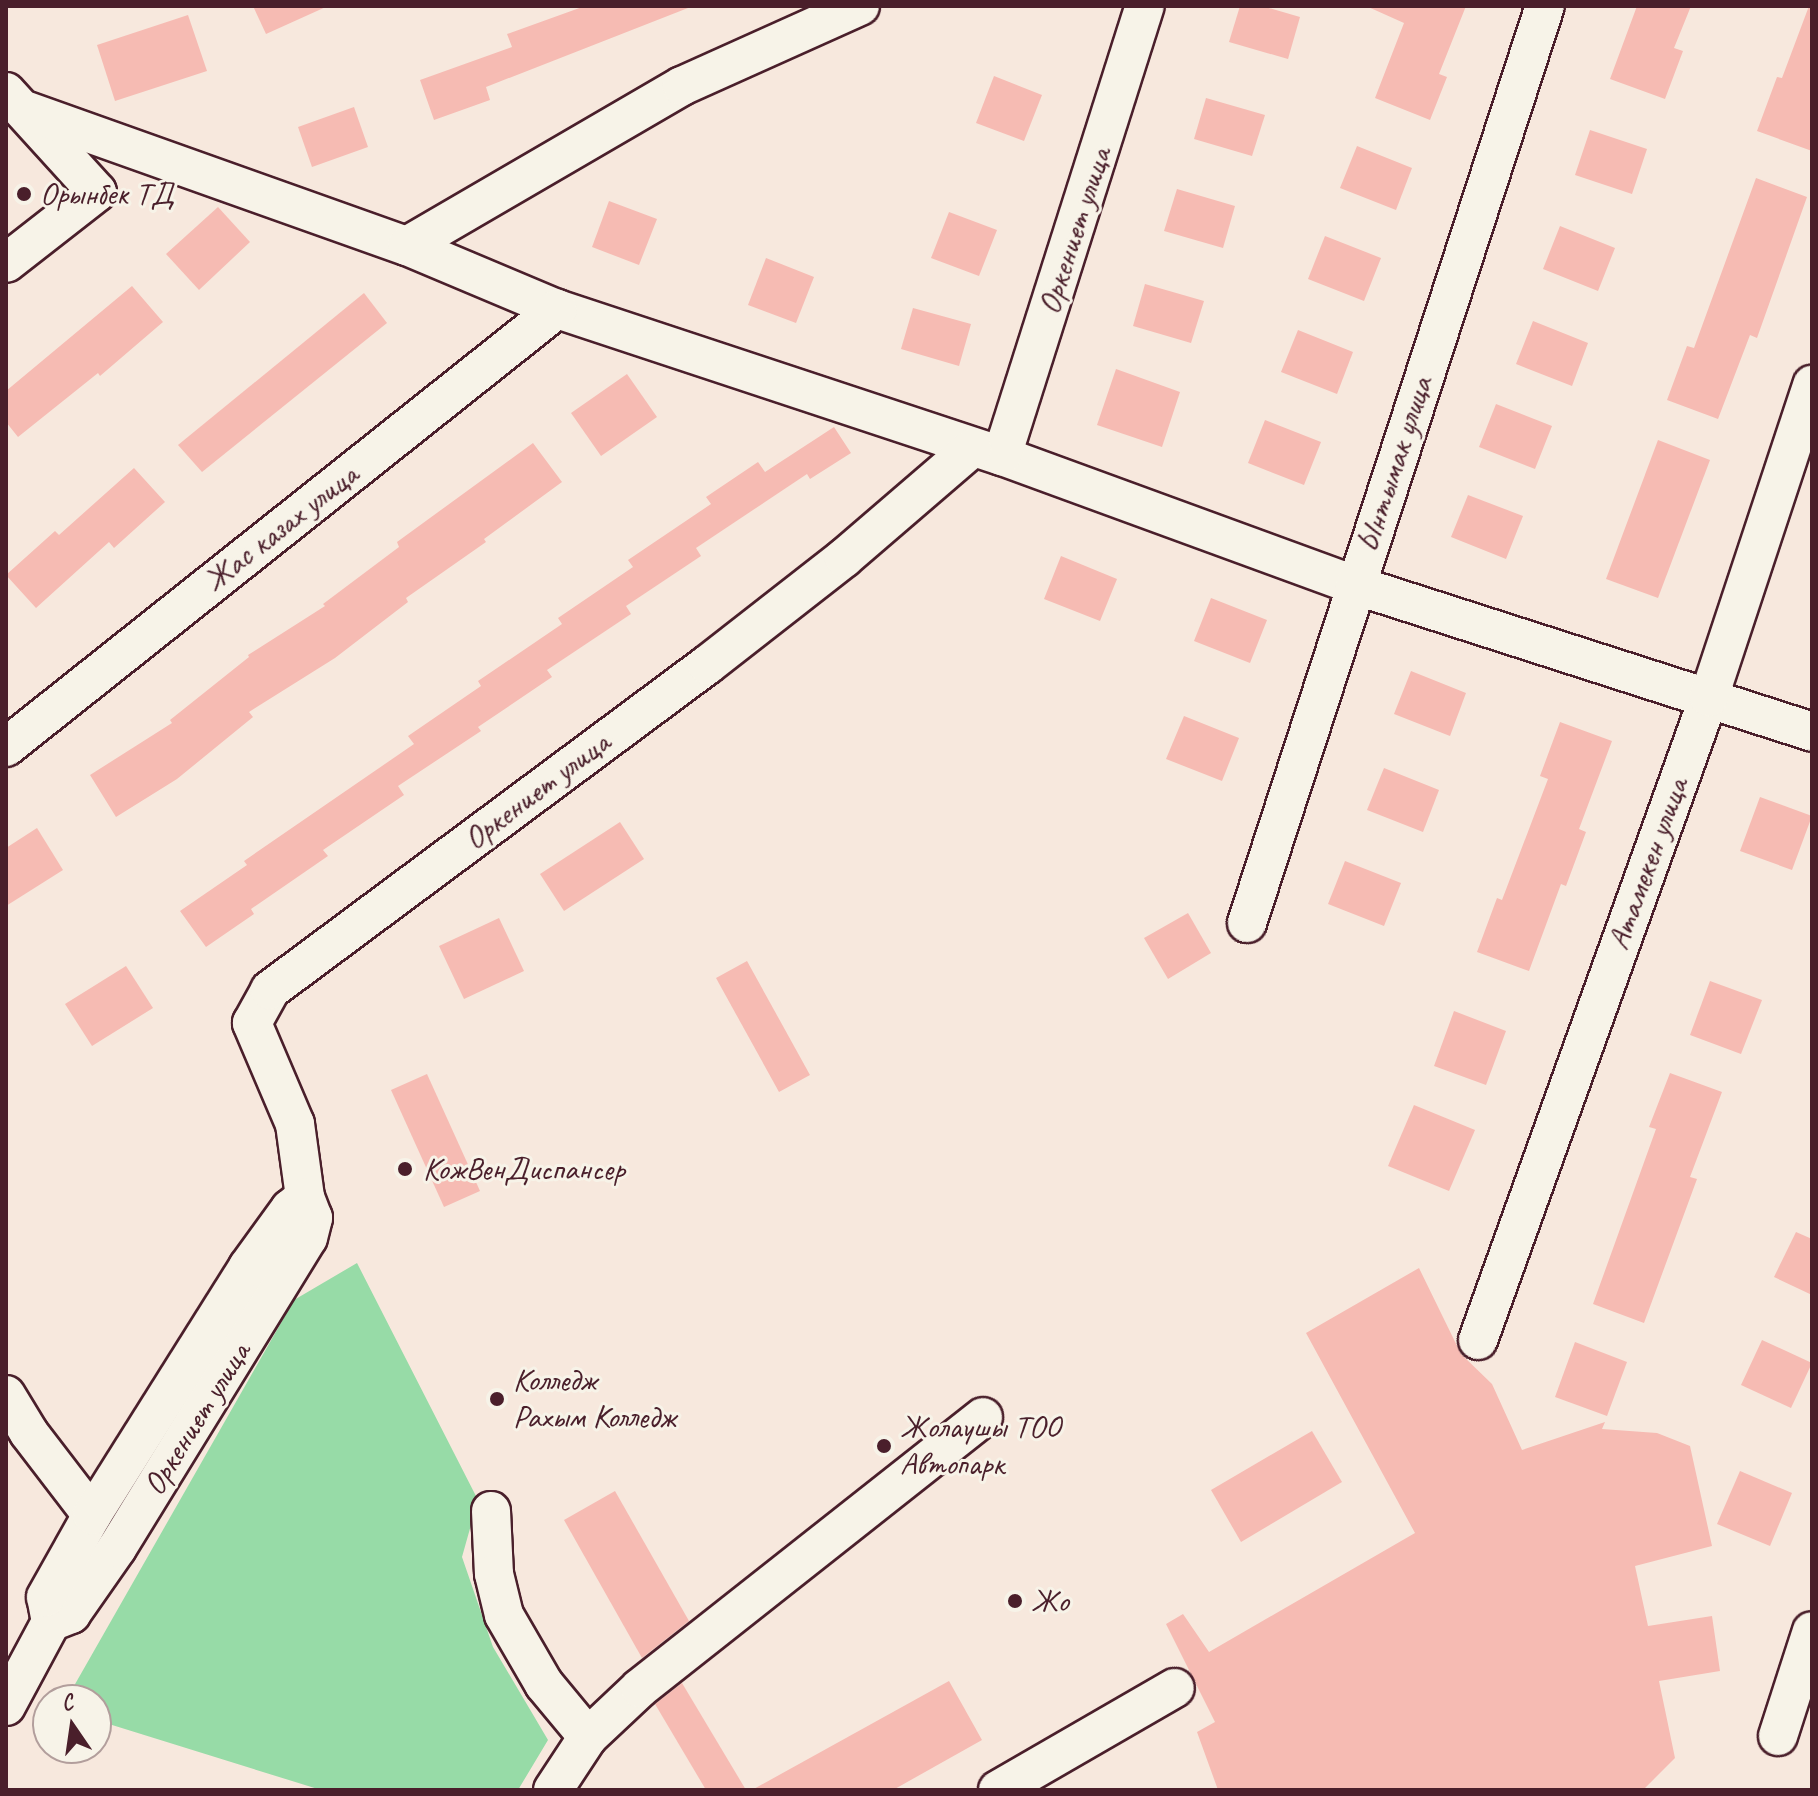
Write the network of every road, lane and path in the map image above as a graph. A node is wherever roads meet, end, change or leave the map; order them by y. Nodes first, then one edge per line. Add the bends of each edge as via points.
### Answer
1 (860, 6) edge
2 (1145, 6) edge
3 (1545, 6) edge
4 (16, 101) edge
5 (407, 246) junction
6 (6, 263) edge
7 (557, 309) junction
8 (1812, 385) edge
9 (987, 452) junction
10 (1355, 585) junction
11 (1709, 697) junction
12 (1812, 732) edge
13 (6, 747) edge
14 (1247, 923) dead end
15 (305, 1197) junction
16 (1478, 1340) dead end
17 (6, 1395) edge
18 (983, 1417) dead end
19 (491, 1511) dead end
20 (92, 1515) junction
21 (51, 1622) junction
22 (1812, 1631) edge
23 (1175, 1688) dead end
24 (6, 1706) edge
25 (1778, 1736) dead end
26 (588, 1737) junction
27 (553, 1790) edge
28 (998, 1790) edge

1 - 5 street via 682,86
2 - 9 street, Оркениет улица
3 - 10 street, Ынтымак улица
4 - 5 street
4 - 6 street via 97,192
5 - 7 street
7 - 9 street
7 - 13 street, Жас казах улица
8 - 11 street, Атамекен улица
9 - 10 street
9 - 15 street, Оркениет улица via 270,990 252,1023 295,1124
10 - 11 street
10 - 14 street, Ынтымак улица
11 - 12 street
11 - 16 street, Атамекен улица
15 - 20 street, Оркениет улица via 290,1209 248,1267
15 - 21 street, Оркениет улица via 313,1218 301,1252 117,1548 71,1614
17 - 20 street
18 - 26 street via 640,1688
19 - 26 street via 494,1574 504,1615 544,1684
20 - 21 street, Оркениет улица via 46,1597
21 - 24 street, Оркениет улица
22 - 25 street
23 - 28 street
26 - 27 street

